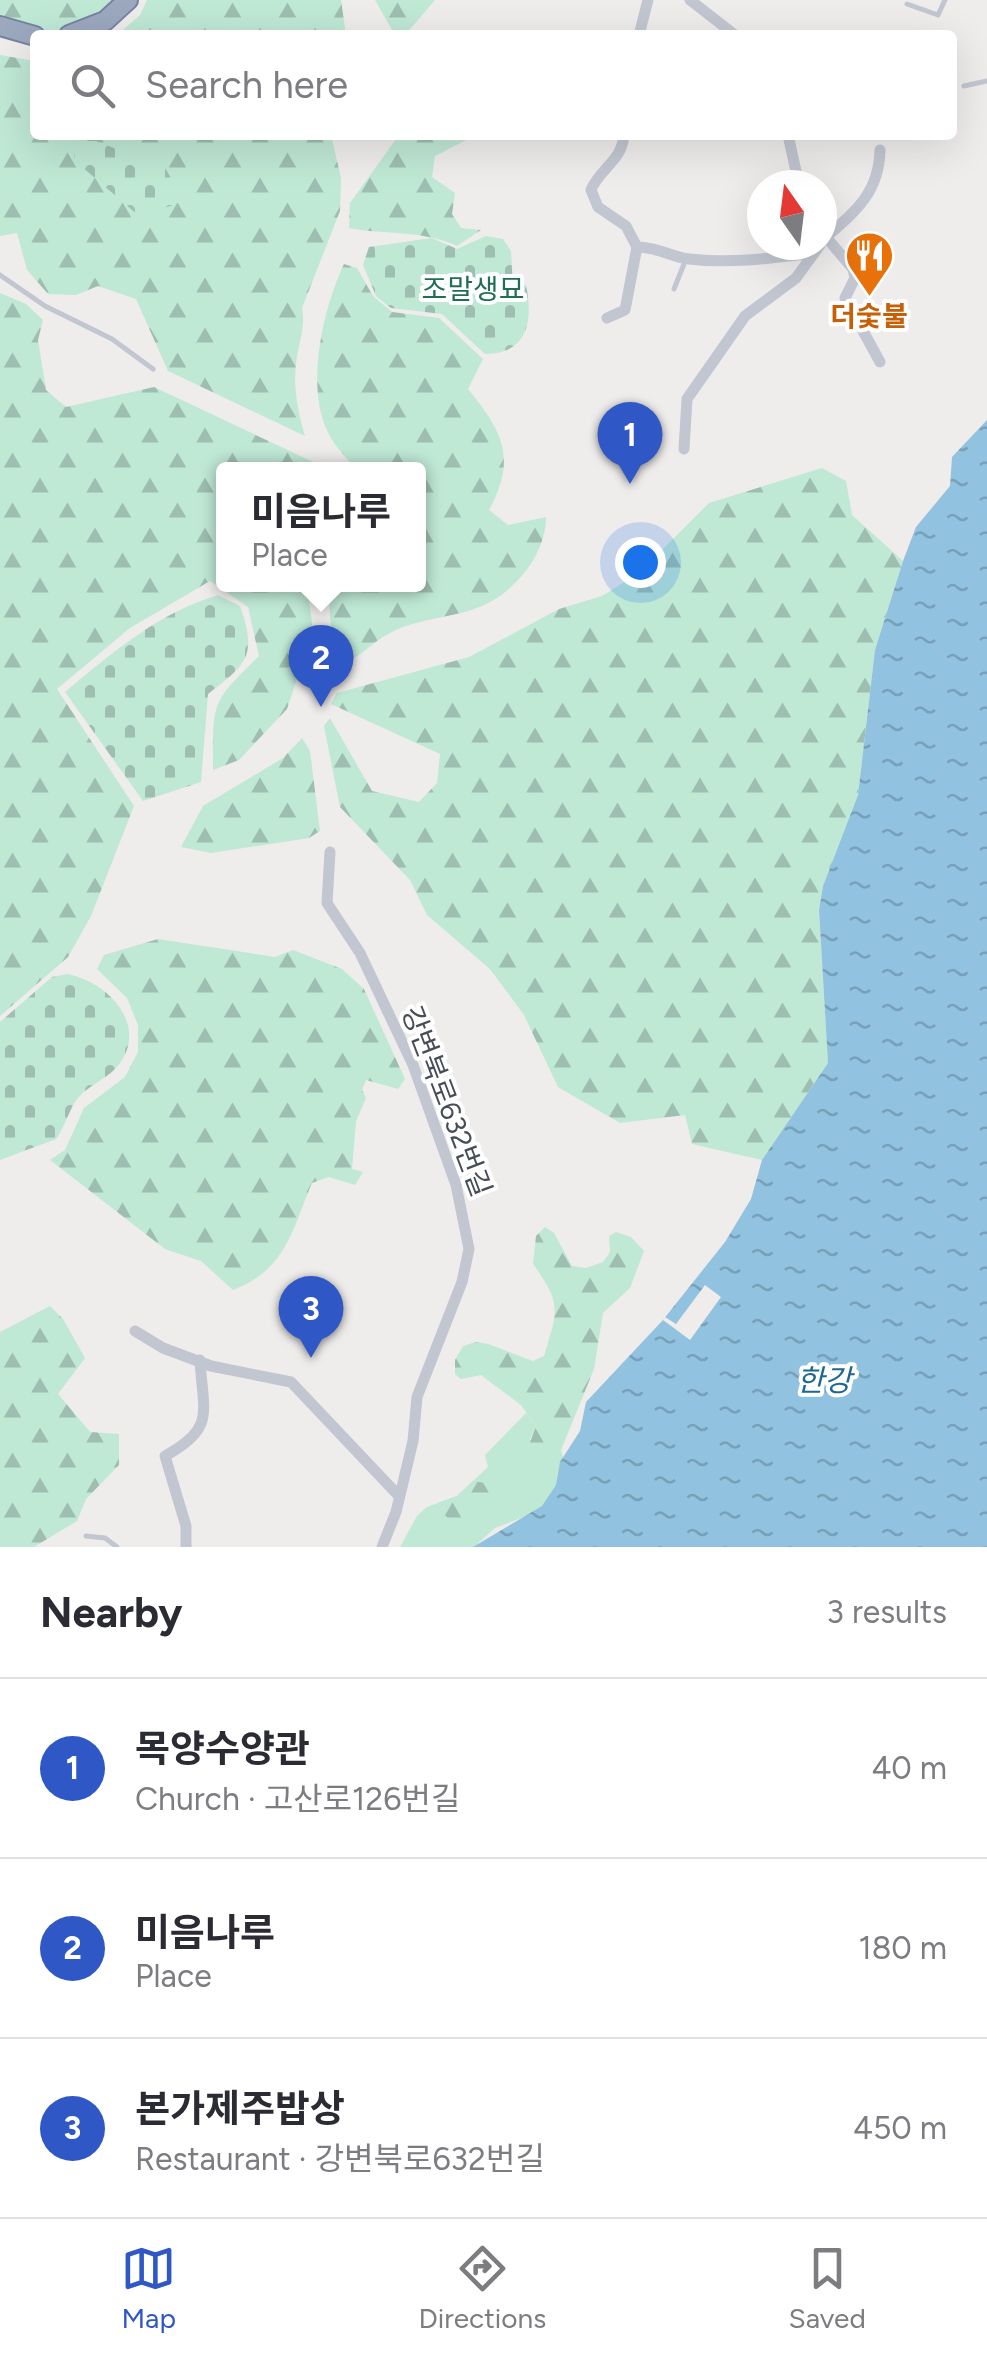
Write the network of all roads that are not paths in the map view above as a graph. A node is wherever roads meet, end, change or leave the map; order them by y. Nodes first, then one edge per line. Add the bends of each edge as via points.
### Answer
1 (128, 0) edge
2 (648, 0) edge
3 (690, 0) edge
4 (945, 0) edge
5 (907, 4) dead end
6 (0, 26) edge
7 (82, 30) edge
8 (640, 30) edge
9 (729, 30) edge
10 (30, 35) edge
11 (987, 81) edge
12 (964, 86) dead end
13 (622, 140) edge
14 (789, 140) edge
15 (880, 150) dead end
16 (796, 170) edge
17 (837, 227) edge
18 (637, 247) junction
19 (837, 255) edge
20 (686, 259) junction
21 (747, 260) edge
22 (808, 260) edge
23 (0, 275) edge
24 (674, 289) dead end
25 (608, 318) dead end
26 (880, 362) dead end
27 (152, 370) dead end
28 (684, 449) dead end
29 (330, 852) dead end
30 (134, 1331) dead end
31 (200, 1360) junction
32 (398, 1494) junction
33 (86, 1536) dead end
34 (118, 1547) edge
35 (186, 1547) edge
36 (382, 1547) edge

1 - 7 highway via 105,21
2 - 8 street
3 - 9 street
4 - 5 lane via 938,15
6 - 10 highway
11 - 12 lane
13 - 18 street via 615,162 591,190 598,207 626,226
14 - 16 street
15 - 17 street via 871,195
18 - 20 street via 664,248
18 - 25 street via 625,310
19 - 26 street via 854,269 844,298
20 - 21 street
20 - 24 lane
22 - 28 street via 796,278 745,316 687,399
23 - 27 lane via 112,339
29 - 32 street, 강변북로632번길 via 327,903 360,953 412,1065 468,1239 462,1282 417,1398
30 - 31 street
31 - 32 street via 292,1382
31 - 35 street via 203,1420 196,1439 165,1456
32 - 36 street, 강변북로632번길
33 - 34 lane

